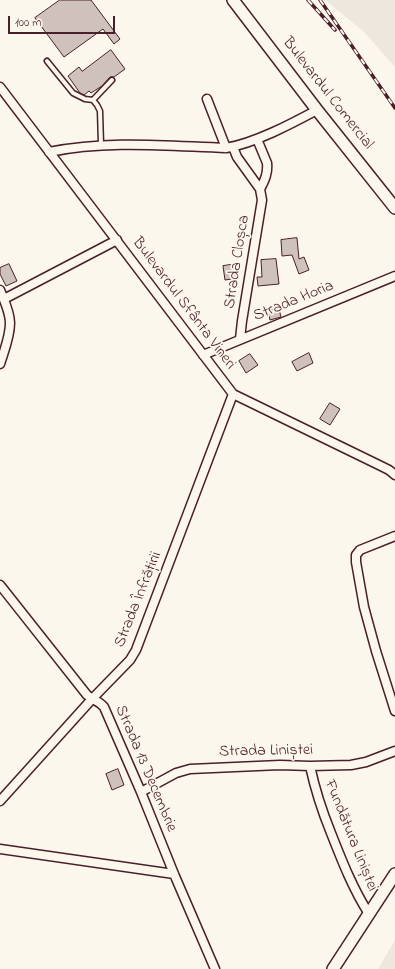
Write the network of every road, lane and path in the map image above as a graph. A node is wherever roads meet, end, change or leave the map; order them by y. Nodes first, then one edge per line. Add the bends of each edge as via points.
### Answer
1 (233, 0) edge
2 (47, 61) dead end
3 (112, 80) dead end
4 (0, 87) edge
5 (208, 99) dead end
6 (93, 100) junction
7 (317, 110) junction
8 (257, 139) junction
9 (101, 144) junction
10 (229, 148) junction
11 (49, 152) junction
12 (260, 189) junction
13 (395, 208) edge
14 (117, 240) junction
15 (395, 276) edge
16 (0, 290) edge
17 (4, 299) junction
18 (240, 339) junction
19 (203, 355) junction
20 (0, 364) edge
21 (233, 394) junction
22 (395, 476) edge
23 (395, 536) edge
24 (0, 586) edge
25 (92, 699) junction
26 (395, 711) edge
27 (395, 751) edge
28 (310, 766) junction
29 (141, 792) junction
30 (0, 801) edge
31 (0, 849) edge
32 (174, 874) junction
33 (395, 874) edge
34 (369, 914) junction
35 (216, 969) edge
36 (333, 969) edge

1 - 7 main road, Bulevardul Comercial
2 - 6 lane via 73,93
3 - 6 lane
4 - 11 street, Bulevardul Sfânta Vineri
5 - 10 street
6 - 9 lane via 100,111
7 - 8 street
7 - 13 main road, Bulevardul Comercial
8 - 10 street
8 - 12 street, Strada Cloșca via 267,163 267,172
9 - 10 street
9 - 11 street
10 - 12 street
11 - 14 street, Bulevardul Sfânta Vineri
12 - 18 street, Strada Cloșca via 262,200
14 - 17 street
14 - 19 street, Bulevardul Sfânta Vineri
15 - 18 street, Strada Horia
16 - 17 street
17 - 20 street via 10,322
18 - 19 street, Strada Horia
19 - 21 street, Bulevardul Sfânta Vineri
21 - 22 street, Bulevardul Sfânta Vineri via 390,470
21 - 25 street, Strada Înfrățirii via 136,650 130,660
23 - 26 street via 360,550 356,555 364,607
24 - 25 street, Strada 13 Decembrie via 81,689
25 - 29 street, Strada 13 Decembrie via 104,707
25 - 30 street, Strada Înfrățirii
27 - 28 street, Strada Liniștei via 351,765
28 - 29 street, Strada Liniștei via 259,765 190,769 176,773
28 - 34 street, Fundătura Liniștei via 320,806 357,895
29 - 32 street, Strada 13 Decembrie
31 - 32 street
32 - 35 street, Strada 13 Decembrie
33 - 34 main road
34 - 36 main road

